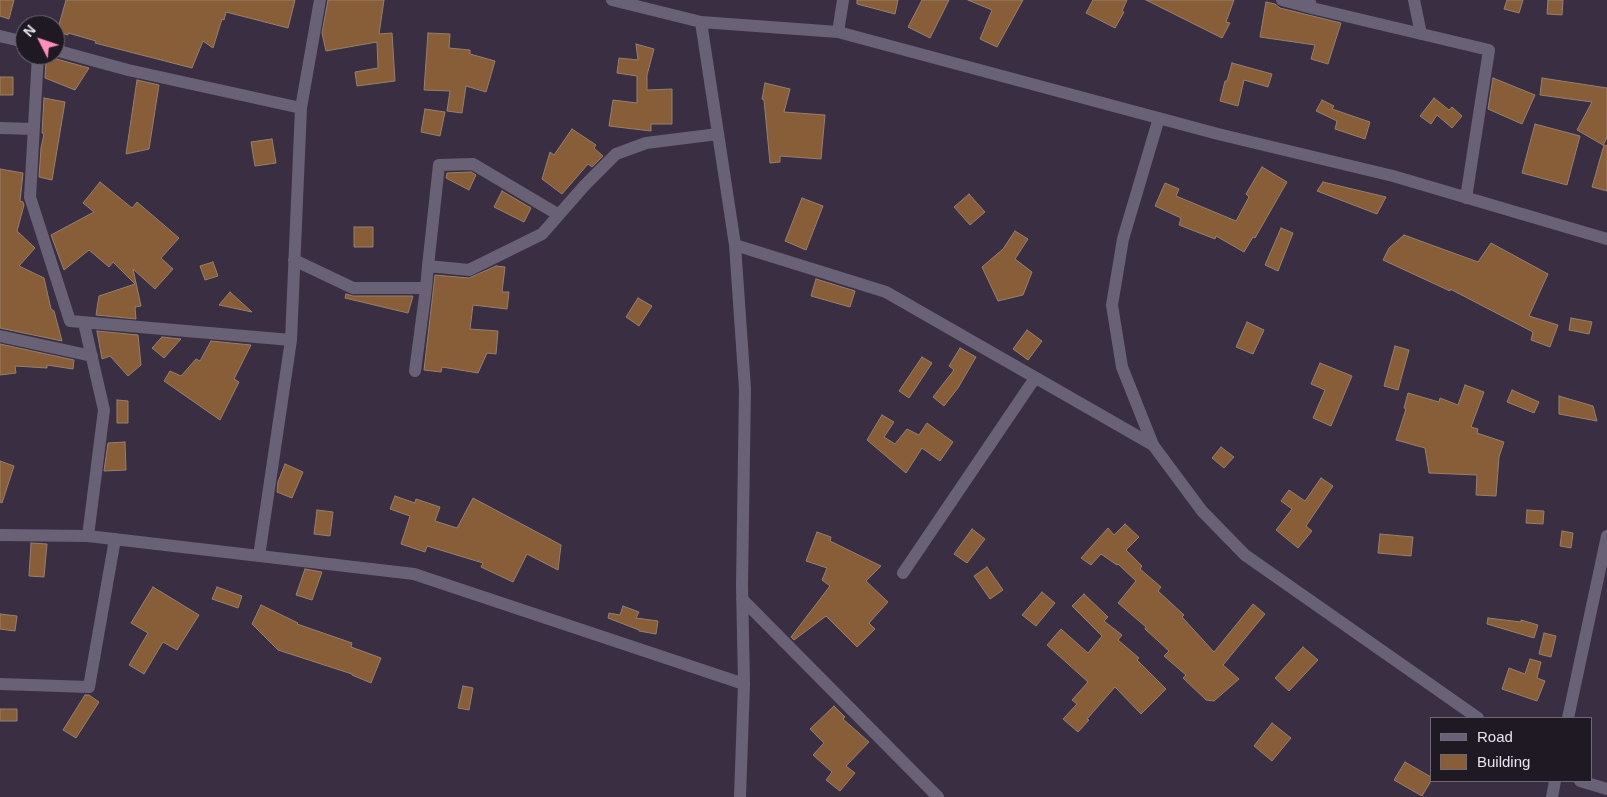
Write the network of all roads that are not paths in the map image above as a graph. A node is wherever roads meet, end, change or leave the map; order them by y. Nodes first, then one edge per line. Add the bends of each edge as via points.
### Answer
1 (320, 0) edge
2 (612, 0) edge
3 (843, 0) edge
4 (1282, 0) edge
5 (1414, 0) edge
6 (1311, 4) edge
7 (702, 22) junction
8 (838, 32) junction
9 (1421, 34) junction
10 (0, 36) edge
11 (15, 40) edge
12 (65, 53) edge
13 (37, 65) edge
14 (301, 108) junction
15 (1159, 118) junction
16 (0, 128) edge
17 (34, 129) junction
18 (718, 134) junction
19 (1466, 198) junction
20 (559, 215) junction
21 (1607, 239) edge
22 (735, 245) junction
23 (294, 260) junction
24 (428, 266) junction
25 (426, 288) junction
26 (84, 323) junction
27 (0, 336) edge
28 (290, 340) junction
29 (92, 356) junction
30 (415, 371) dead end
31 (1035, 378) junction
32 (1152, 446) junction
33 (0, 535) edge
34 (88, 536) junction
35 (1607, 536) edge
36 (115, 539) junction
37 (259, 556) junction
38 (902, 573) dead end
39 (742, 599) junction
40 (0, 684) edge
41 (744, 684) junction
42 (1477, 717) edge
43 (1568, 717) edge
44 (1555, 782) edge
45 (1583, 782) edge
46 (1607, 789) edge
47 (740, 797) edge
48 (938, 797) edge
49 (1552, 797) edge

1 - 14 street
2 - 7 street
3 - 8 street
4 - 6 street
5 - 9 street
6 - 9 street
7 - 8 street
7 - 18 street
8 - 15 street
9 - 19 street via 1489,50
10 - 11 street
12 - 14 street
13 - 17 street
14 - 23 street
15 - 19 street via 1393,176
15 - 32 street via 1123,239 1112,305 1122,367
16 - 17 street
17 - 26 street via 30,197 70,321
18 - 20 street via 646,143 616,154
18 - 22 street
19 - 21 street
20 - 24 street via 542,234 469,270
20 - 24 street via 473,164 439,165
22 - 31 street via 886,292
22 - 39 street via 745,390
23 - 25 street via 353,288
23 - 28 street
24 - 25 street
25 - 30 street
26 - 28 street
26 - 29 street
27 - 29 street
28 - 37 street
29 - 34 street via 104,410
31 - 32 street
31 - 38 street
32 - 42 street via 1202,511 1246,555
33 - 34 street
34 - 36 street
35 - 43 street
36 - 37 street
36 - 40 street via 88,687
37 - 41 street via 414,574
39 - 41 street
39 - 48 street
41 - 47 street
44 - 49 street
45 - 46 street

